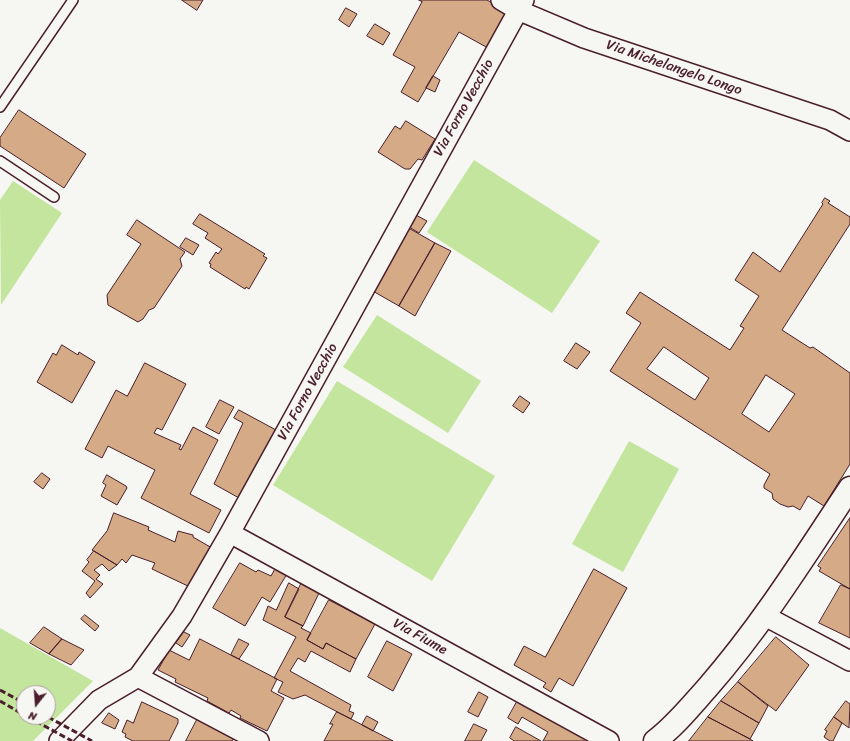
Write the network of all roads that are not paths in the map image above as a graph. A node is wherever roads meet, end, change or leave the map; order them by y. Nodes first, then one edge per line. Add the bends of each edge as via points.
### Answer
1 (73, 0) edge
2 (501, 0) edge
3 (521, 5) edge
4 (0, 107) edge
5 (850, 131) edge
6 (0, 161) edge
7 (54, 197) dead end
8 (850, 488) edge
9 (230, 533) junction
10 (765, 616) junction
11 (850, 661) edge
12 (138, 677) junction
13 (59, 741) edge
14 (258, 741) edge
15 (609, 741) edge
16 (655, 741) edge

1 - 4 lane
2 - 3 street, Via Michelangelo Longo
3 - 5 street, Via Michelangelo Longo via 584,38 830,120
3 - 9 street, Via Forno Vecchio
6 - 7 lane
8 - 10 street
9 - 12 street, Via Forno Vecchio via 182,616
9 - 15 street, Via Fiume
10 - 11 street
10 - 16 street via 692,705
12 - 13 street, Via Forno Vecchio via 100,700
12 - 14 street

